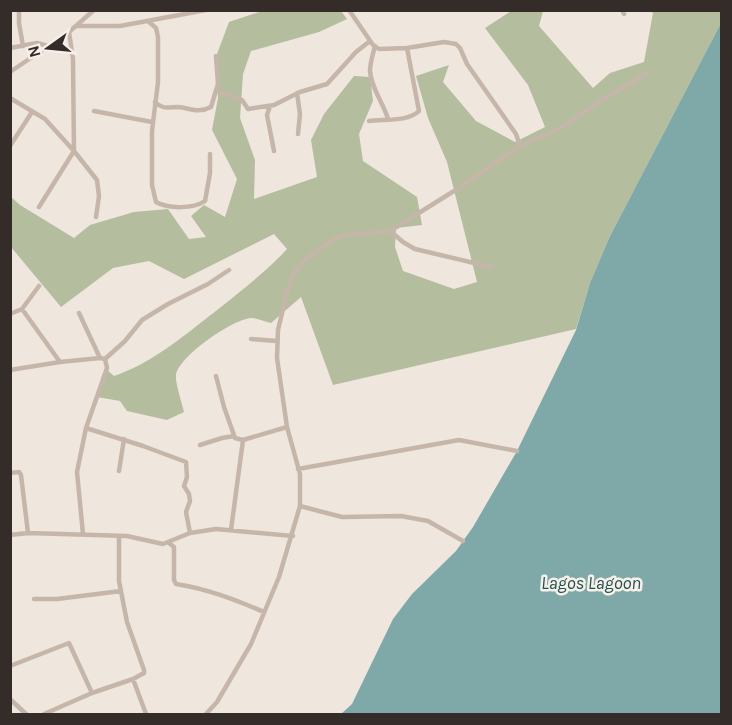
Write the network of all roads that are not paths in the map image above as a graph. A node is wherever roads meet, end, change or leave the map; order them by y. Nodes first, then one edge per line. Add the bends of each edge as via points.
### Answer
1 (19, 10) edge
2 (94, 10) edge
3 (207, 10) edge
4 (349, 10) edge
5 (149, 21) junction
6 (76, 26) junction
7 (69, 32) junction
8 (370, 41) junction
9 (23, 46) junction
10 (48, 46) junction
11 (375, 46) junction
12 (10, 48) edge
13 (407, 48) junction
14 (216, 56) dead end
15 (10, 72) edge
16 (647, 73) dead end
17 (217, 91) junction
18 (297, 93) junction
19 (10, 98) edge
20 (155, 102) junction
21 (270, 106) junction
22 (94, 111) dead end
23 (32, 112) junction
24 (388, 119) junction
25 (369, 121) dead end
26 (152, 122) junction
27 (298, 134) dead end
28 (10, 146) edge
29 (520, 146) junction
30 (74, 151) junction
31 (273, 151) dead end
32 (210, 154) dead end
33 (39, 207) dead end
34 (96, 217) dead end
35 (390, 231) junction
36 (491, 267) dead end
37 (229, 270) dead end
38 (39, 286) dead end
39 (22, 309) junction
40 (79, 313) dead end
41 (10, 314) edge
42 (251, 339) dead end
43 (277, 341) junction
44 (102, 358) junction
45 (60, 362) junction
46 (10, 370) edge
47 (216, 376) dead end
48 (287, 427) junction
49 (86, 428) junction
50 (234, 436) junction
51 (124, 440) junction
52 (243, 440) junction
53 (200, 445) dead end
54 (517, 451) dead end
55 (298, 469) junction
56 (119, 471) dead end
57 (10, 473) edge
58 (300, 506) junction
59 (231, 530) junction
60 (28, 533) junction
61 (190, 533) junction
62 (83, 534) junction
63 (10, 535) edge
64 (119, 536) junction
65 (293, 536) junction
66 (463, 541) dead end
67 (168, 543) junction
68 (121, 591) junction
69 (34, 599) dead end
70 (264, 612) junction
71 (10, 666) edge
72 (133, 679) junction
73 (92, 693) junction
74 (10, 699) edge
75 (26, 714) edge
76 (44, 714) edge
77 (146, 714) edge
78 (206, 714) edge

1 - 9 street
2 - 6 street
3 - 5 street
4 - 8 street
5 - 6 street via 120,27
5 - 20 street via 158,37
6 - 7 street
7 - 10 street
7 - 30 street
8 - 11 street
8 - 18 street via 331,80
9 - 10 street
9 - 12 street
10 - 15 street
11 - 13 street via 385,51
11 - 24 street via 370,73
13 - 24 street via 419,111 412,117
13 - 29 street via 456,44
14 - 17 street
16 - 29 street via 559,129
17 - 20 street via 211,107 200,111 161,107
17 - 21 street via 242,100 249,109
18 - 21 street
18 - 27 street
19 - 23 street
20 - 26 street
21 - 31 street via 267,115
22 - 26 street
23 - 28 street
23 - 30 street via 45,119
24 - 25 street
26 - 32 street via 152,184 158,204 194,206 205,201
29 - 35 street
30 - 33 street
30 - 34 street via 98,180
35 - 36 street via 415,249
35 - 43 street via 345,235 323,246 300,265 288,288
37 - 44 street via 142,320 125,341
38 - 39 street
39 - 41 street
39 - 45 street
40 - 44 street
42 - 43 street
43 - 48 street via 280,393
44 - 45 street
44 - 49 street via 107,368
45 - 46 street
47 - 50 street
48 - 52 street
48 - 55 street
49 - 51 street
49 - 62 street via 77,472
50 - 52 street
50 - 53 street
51 - 56 street
51 - 61 street via 186,462 184,486 190,501 186,512
52 - 59 street
54 - 55 street via 459,440
55 - 58 street
57 - 60 street via 21,475
58 - 65 street
58 - 66 street via 342,517 401,516 428,521
59 - 61 street
59 - 65 street
60 - 62 street
60 - 63 street
61 - 67 street
62 - 64 street
64 - 67 street
64 - 68 street
65 - 70 street
67 - 70 street via 174,547 174,583 233,598
68 - 69 street
68 - 72 street via 144,670 143,675
70 - 78 street via 251,645
71 - 73 street via 69,643
72 - 73 street
72 - 77 street
73 - 76 street
74 - 75 street

